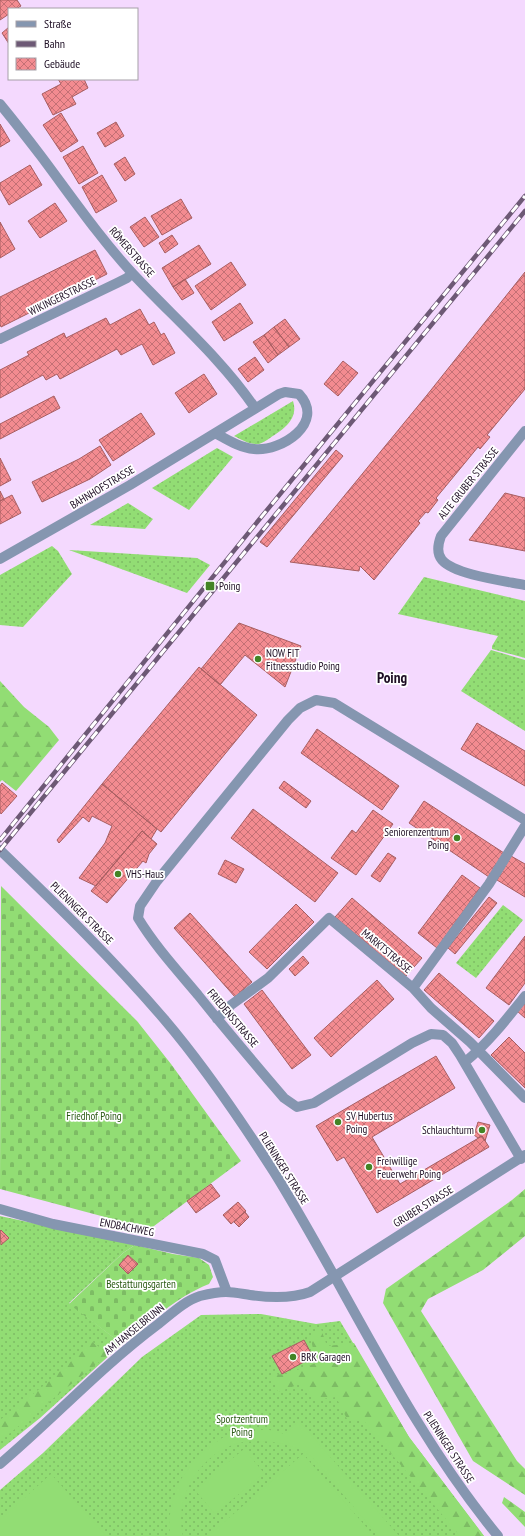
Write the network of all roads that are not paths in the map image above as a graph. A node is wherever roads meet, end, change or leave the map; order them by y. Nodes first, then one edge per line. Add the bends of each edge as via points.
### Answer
1 (0, 104) edge
2 (132, 273) junction
3 (0, 339) edge
4 (255, 408) junction
5 (525, 431) edge
6 (215, 433) junction
7 (0, 559) edge
8 (525, 585) edge
9 (525, 820) edge
10 (525, 826) edge
11 (0, 850) edge
12 (413, 988) junction
13 (525, 996) edge
14 (217, 1018) junction
15 (478, 1051) junction
16 (464, 1062) junction
17 (525, 1098) edge
18 (523, 1157) edge
19 (0, 1209) edge
20 (334, 1277) junction
21 (228, 1292) junction
22 (0, 1464) edge
23 (498, 1536) edge

1 - 2 street, RÖMERSTRASSE via 88,220
2 - 3 street, WIKINGERSTRASSE via 117,283
2 - 4 street, RÖMERSTRASSE via 236,381
4 - 6 street, BAHNHOFSTRASSE
4 - 6 street, BAHNHOFSTRASSE via 279,394 292,392 299,394 303,399 308,414 299,432 278,446 265,449 253,450 243,447
5 - 8 street, ALTE GRUBER STRASSE via 441,536 438,545 441,559 450,566
6 - 7 street, BAHNHOFSTRASSE
9 - 14 street, FRIEDENSSTRASSE via 334,703 316,700 300,708 157,881 140,906 138,918 145,930
10 - 12 street, MARKTSTRASSE via 489,884
11 - 20 street, PLIENINGER STRASSE via 82,929 132,982 200,1064 274,1173
12 - 14 street, MARKTSTRASSE via 329,918 268,978
12 - 15 street
13 - 15 street
14 - 16 street, FRIEDENSSTRASSE via 284,1098 297,1107 314,1103 431,1034 443,1035 452,1043
15 - 16 street
15 - 17 street
16 - 18 street, FRIEDENSSTRASSE
18 - 20 street, GRUBER STRASSE
19 - 21 street, ENDBACHWEG via 53,1224 203,1254 215,1260
20 - 21 street, AM HANSELBRUNN via 310,1292 288,1298
20 - 23 street, PLIENINGER STRASSE via 422,1428 460,1487
21 - 22 street, AM HANSELBRUNN via 216,1292 184,1304 139,1338

